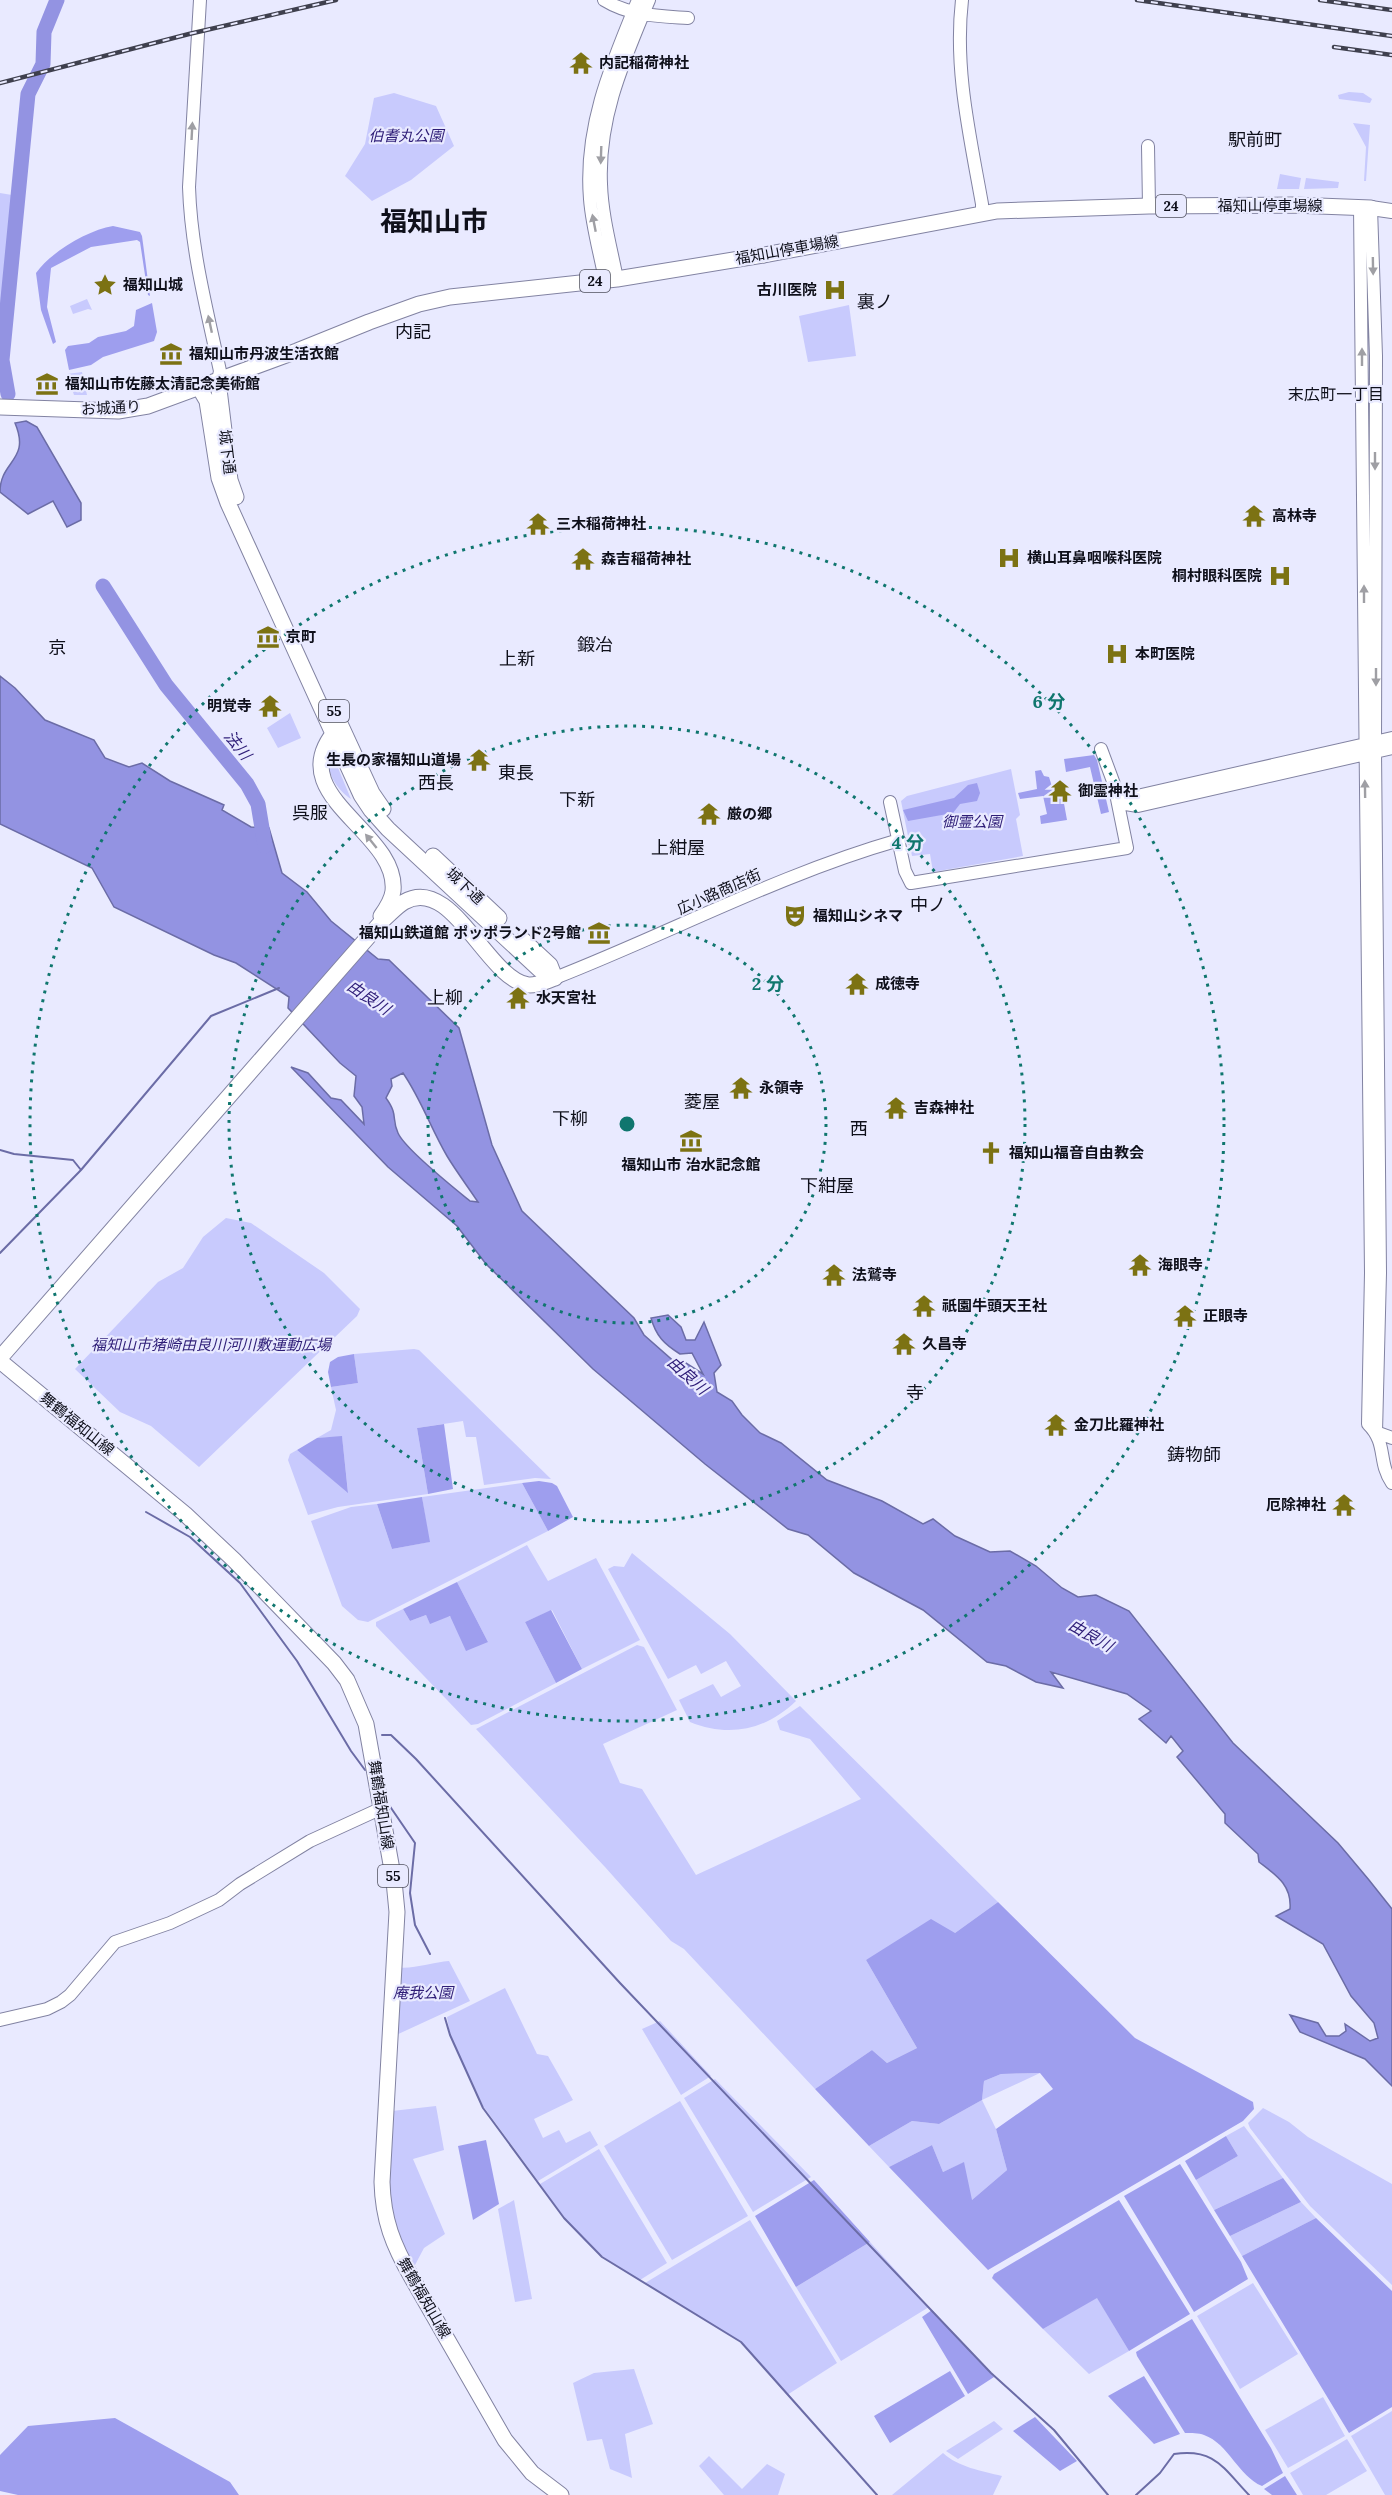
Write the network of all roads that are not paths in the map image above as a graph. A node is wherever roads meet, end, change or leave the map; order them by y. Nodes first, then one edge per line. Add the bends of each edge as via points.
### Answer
1 (200, 0) edge
2 (604, 0) edge
3 (638, 0) edge
4 (649, 0) edge
5 (962, 0) edge
6 (638, 14) junction
7 (688, 18) dead end
8 (1148, 146) dead end
9 (1149, 206) junction
10 (1366, 207) junction
11 (1392, 211) edge
12 (982, 214) junction
13 (611, 280) junction
14 (218, 381) junction
15 (200, 388) junction
16 (0, 407) edge
17 (219, 478) junction
18 (337, 730) junction
19 (1392, 738) edge
20 (1370, 747) junction
21 (1392, 748) edge
22 (1101, 749) dead end
23 (890, 802) dead end
24 (1118, 803) junction
25 (899, 840) junction
26 (398, 898) junction
27 (555, 978) junction
28 (3, 1356) edge
29 (1376, 1432) junction
30 (1392, 1438) edge
31 (1387, 1451) edge
32 (1392, 1483) edge
33 (382, 1808) junction
34 (0, 2020) edge
35 (561, 2495) edge

14 -> 1 street via 220,371 190,211
2 - 6 street
3 - 6 street
4 - 6 street
5 - 12 street via 958,38 962,87
6 - 7 street
6 - 13 street via 604,122 601,184
8 - 9 street
9 - 10 main road, 福知山停車場線 / 24
9 - 12 main road, 福知山停車場線 / 24
10 - 11 main road
10 - 20 street
12 - 13 main road, 福知山停車場線 / 24
13 - 14 main road, 福知山停車場線 / 24 via 488,292 419,304
14 - 15 main road, お城通り
14 - 17 main road, 城下通 / 55 via 215,398 221,455
14 - 18 main road, 城下通 / 55 via 230,480 236,498
15 - 16 main road, お城通り via 133,409
15 - 17 main road, 城下通 / 55 via 207,401
17 - 18 main road, 城下通 / 55
26 -> 18 main road, 55 via 388,862 334,801 328,788 321,762 324,748
18 - 27 main road, 城下通 / 55 via 361,795 371,810 540,970
19 - 20 street
20 - 21 street
20 - 24 street
20 - 29 street via 1380,1273
22 - 24 street
23 - 25 street
24 - 25 street via 1127,848 911,883
25 - 27 street, 広小路商店街 via 791,877
26 - 27 main road via 423,898 447,908 502,970 518,982 533,985
26 - 28 main road, 舞鶴福知山線 / 55 via 388,905 361,946
28 - 33 main road, 舞鶴福知山線 / 55 via 185,1514 334,1663 347,1680 366,1725
29 - 30 street
29 - 31 street
31 - 32 street via 1384,1471
33 - 34 street via 310,1841 219,1900 115,1942 61,2002 48,2009
33 - 35 main road, 舞鶴福知山線 / 55 via 397,1912 382,2182 387,2225 397,2252 505,2440 532,2473

